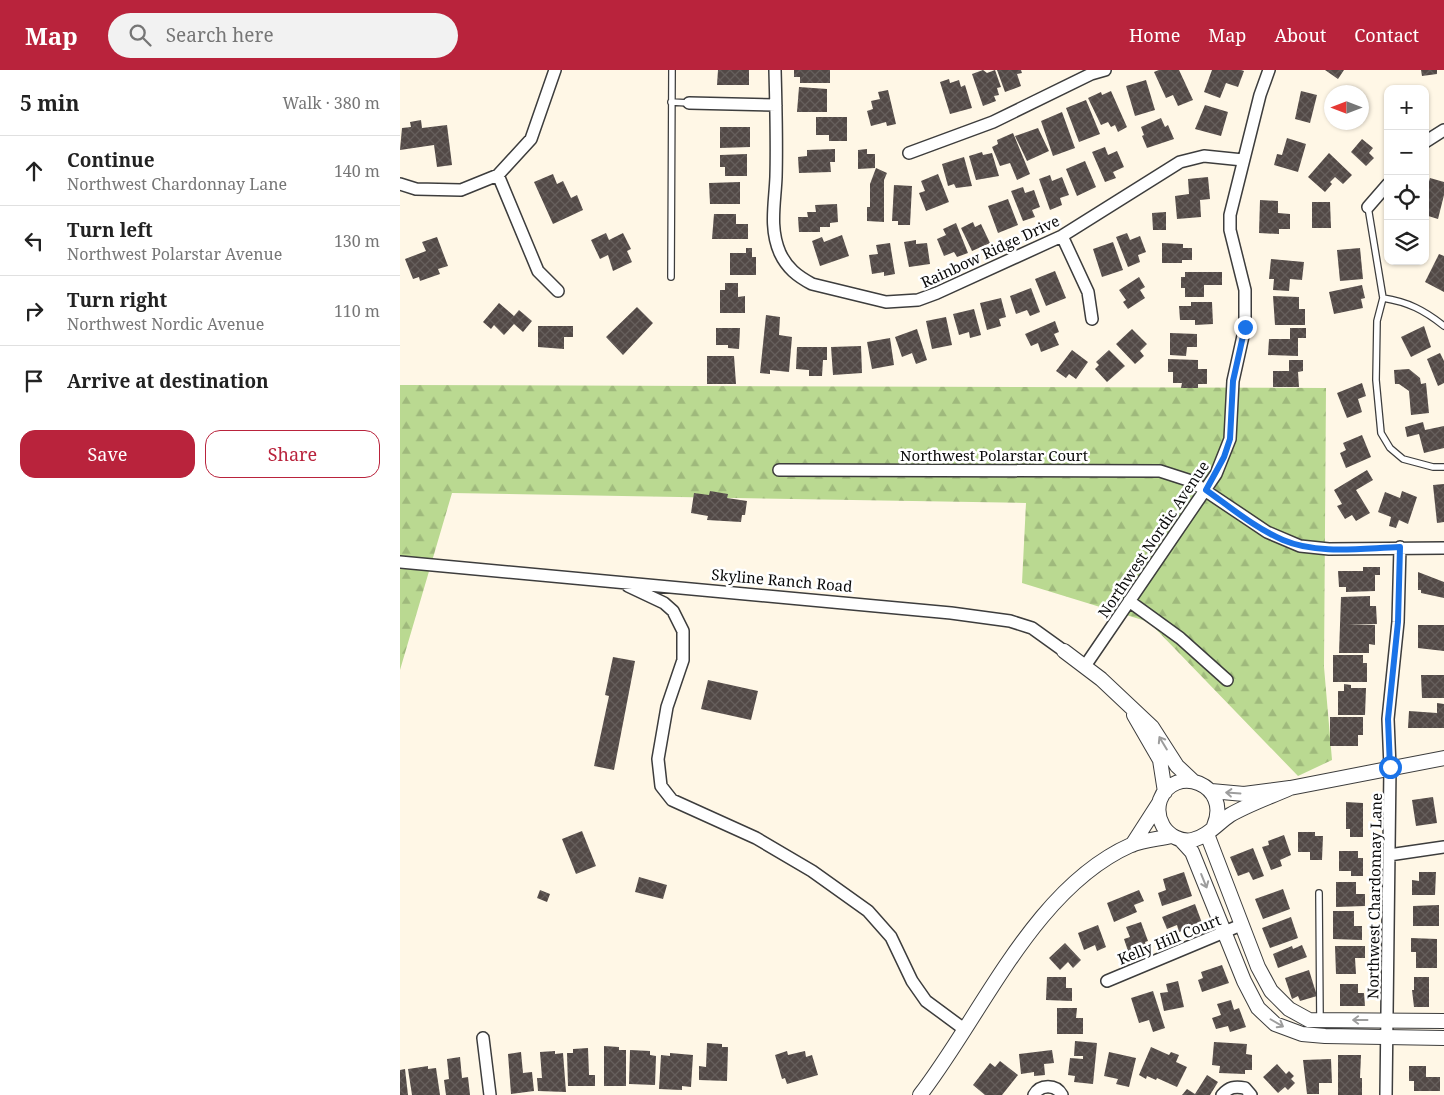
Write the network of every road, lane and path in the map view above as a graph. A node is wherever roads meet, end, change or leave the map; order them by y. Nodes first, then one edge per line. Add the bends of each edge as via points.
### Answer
1 (555, 70) edge
2 (672, 70) edge
3 (775, 70) edge
4 (1105, 70) edge
5 (1269, 70) edge
6 (672, 102) junction
7 (689, 103) joint
8 (776, 105) junction
9 (1444, 130) edge
10 (1429, 139) edge
11 (909, 153) dead end
12 (1243, 160) junction
13 (498, 175) junction
14 (400, 184) edge
15 (1384, 189) edge
16 (1368, 207) joint
17 (1062, 236) junction
18 (671, 277) dead end
19 (558, 291) dead end
20 (1383, 298) junction
21 (1092, 319) dead end
22 (1444, 326) edge
23 (1444, 467) edge
24 (779, 470) dead end
25 (1206, 490) junction
26 (1400, 547) junction
27 (1444, 548) edge
28 (400, 562) edge
29 (620, 582) junction
30 (1129, 601) junction
31 (1064, 651) joint
32 (1084, 666) junction
33 (1227, 680) dead end
34 (1131, 708) junction
35 (1444, 758) edge
36 (1390, 767) junction
37 (1193, 781) junction
38 (1290, 788) junction
39 (1211, 791) junction
40 (1163, 796) junction
41 (1210, 830) junction
42 (1176, 838) junction
43 (1132, 845) junction
44 (1444, 847) edge
45 (1389, 855) junction
46 (1319, 893) dead end
47 (1242, 925) junction
48 (1225, 932) junction
49 (1107, 981) dead end
50 (1320, 1020) junction
51 (1387, 1020) junction
52 (1444, 1020) edge
53 (964, 1029) junction
54 (483, 1038) dead end
55 (1387, 1038) junction
56 (1444, 1038) edge
57 (490, 1095) edge
58 (920, 1095) edge
59 (1034, 1095) edge
60 (1062, 1095) edge
61 (1222, 1095) edge
62 (1251, 1095) edge
63 (1386, 1095) edge

1 - 13 street via 531,138
2 - 6 lane
3 - 8 street, Rainbow Ridge Drive
4 - 11 street via 993,122
5 - 12 street, Northwest Nordic Avenue
6 - 7 lane
6 - 18 lane
7 - 8 street
8 - 17 street, Rainbow Ridge Drive via 774,232 779,252 789,268 812,284 886,302 918,300
9 - 10 street
12 - 17 street, Rainbow Ridge Drive via 1204,156 1180,162
12 - 25 street, Northwest Nordic Avenue via 1230,215 1230,230 1245,290 1245,327 1233,381 1230,439
13 - 14 street via 461,190 416,189
13 - 19 street via 538,271
15 - 16 street
16 - 20 lane
17 - 21 street via 1088,292
20 - 22 lane via 1423,310
20 - 23 lane via 1377,321 1376,380 1381,433 1390,448 1403,459
24 - 25 street, Northwest Polarstar Court via 1160,470 1192,480
25 - 26 street, Northwest Polarstar Court via 1267,532 1300,546 1329,549
25 - 30 street, Northwest Nordic Avenue
26 - 27 street, Northwest Polarstar Court
26 - 36 street, Northwest Chardonnay Lane via 1398,622 1388,719
28 - 29 street, Skyline Ranch Road
29 - 31 street, Skyline Ranch Road via 951,612 1010,621 1032,628
29 - 53 street via 664,603 673,611 683,631 683,660 667,707 658,759 661,786 672,800 756,838 812,871 868,911 891,937 926,1001
30 - 32 street, Northwest Nordic Avenue
30 - 33 street via 1180,638
31 - 32 street, Skyline Ranch Road
32 - 34 street, Skyline Ranch Road
37 -> 34 street, Skyline Ranch Road via 1177,766 1152,727
34 - 40 street, Skyline Ranch Road via 1160,760
35 - 36 street
36 - 38 street
36 - 45 street, Northwest Chardonnay Lane
37 - 39 street
37 - 40 street via 1178,783
38 -> 39 street via 1244,794
38 - 41 street via 1232,814
39 - 41 street via 1218,808
40 - 42 street via 1158,811 1160,821
40 - 43 street
41 - 42 street via 1190,840
41 - 47 street
42 - 43 street
42 -> 48 street via 1192,852
43 - 53 street via 1098,865 1063,894 1004,969
44 - 45 street
45 - 51 street, Northwest Chardonnay Lane
46 - 50 lane
47 - 48 street, Kelly Hill Court
47 - 50 street via 1271,991 1288,1009 1309,1020
48 - 49 street, Kelly Hill Court
48 -> 55 street via 1258,1008 1275,1024 1302,1034
51 -> 50 street
51 - 52 street
51 - 55 street, Northwest Chardonnay Lane
53 - 58 street
54 - 57 street
55 - 56 street
55 - 63 street, Northwest Chardonnay Lane
59 - 60 street via 1044,1086 1060,1091
61 - 62 street via 1238,1086

